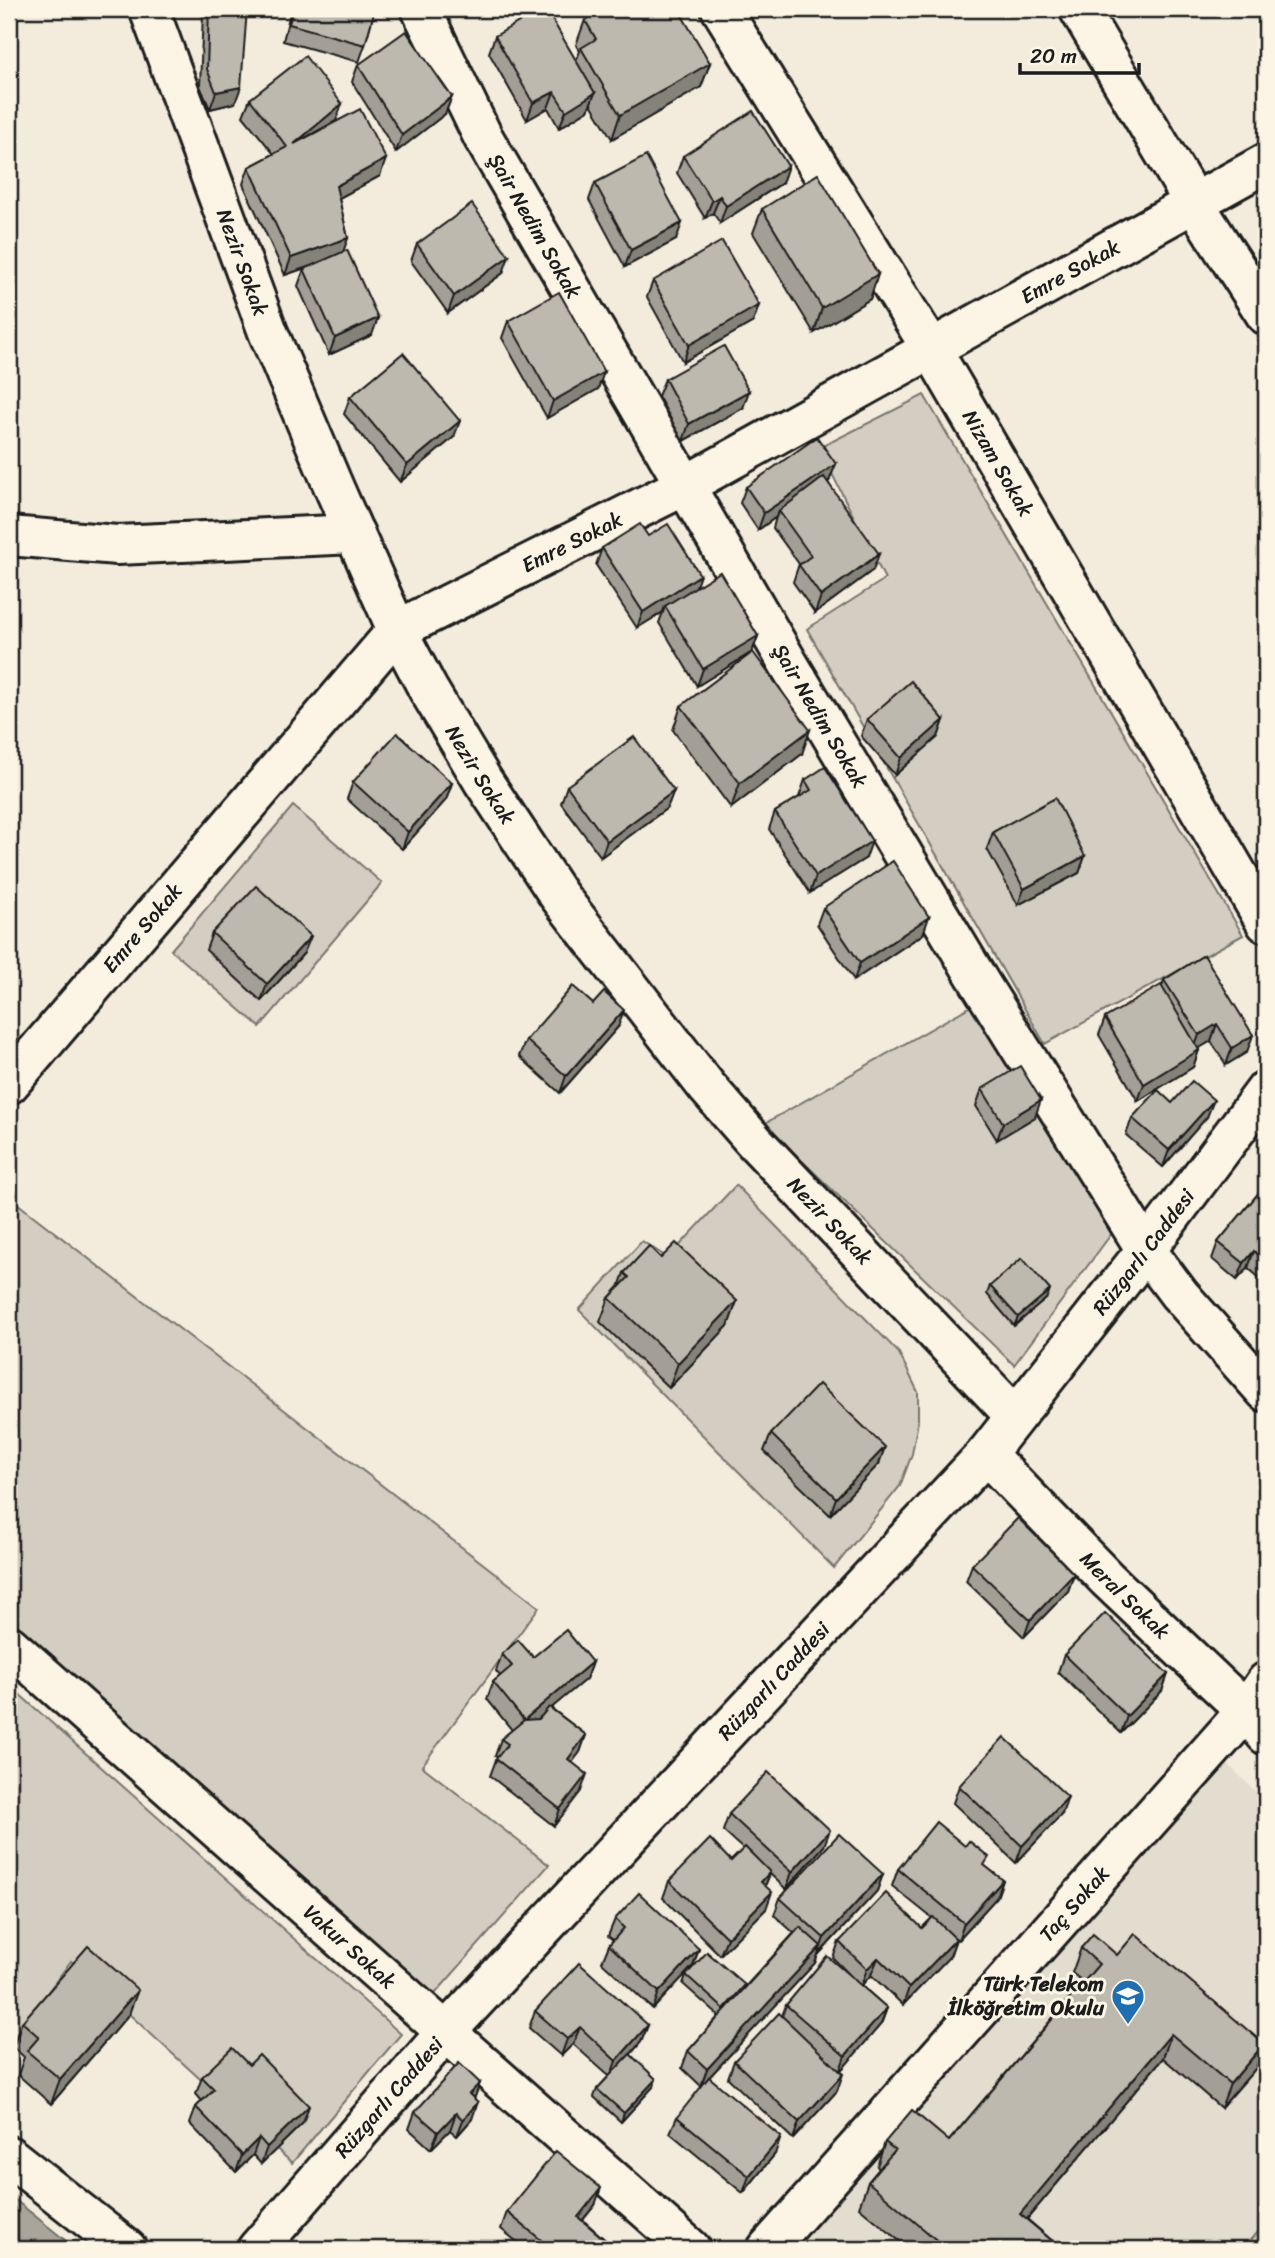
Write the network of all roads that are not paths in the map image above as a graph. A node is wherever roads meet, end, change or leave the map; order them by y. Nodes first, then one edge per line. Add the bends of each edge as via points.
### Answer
1 (149, 9) edge
2 (421, 9) edge
3 (721, 9) edge
4 (1079, 9) edge
5 (1266, 163) edge
6 (1194, 202) junction
7 (1266, 315) edge
8 (932, 350) junction
9 (684, 486) junction
10 (355, 534) junction
11 (9, 537) edge
12 (397, 630) junction
13 (1266, 923) edge
14 (9, 1084) edge
15 (1266, 1090) edge
16 (1146, 1250) junction
17 (1266, 1391) edge
18 (1014, 1415) junction
19 (986, 1454) junction
20 (9, 1646) edge
21 (1260, 1710) edge
22 (446, 2032) junction
23 (9, 2156) edge
24 (127, 2249) edge
25 (257, 2249) edge
26 (691, 2249) edge
27 (767, 2249) edge

1 - 10 street, Nezir Sokak via 268,332
2 - 9 street, Şair Nedim Sokak via 483,137
3 - 8 street, Nizam Sokak
4 - 6 street
5 - 6 street, Emre Sokak
6 - 7 street
6 - 8 street, Emre Sokak
8 - 9 street, Emre Sokak
8 - 13 street, Nizam Sokak
9 - 12 street, Emre Sokak
9 - 16 street, Şair Nedim Sokak via 980,983
10 - 11 street via 117,545
10 - 12 street, Nezir Sokak
12 - 14 street, Emre Sokak
12 - 18 street, Nezir Sokak via 483,780 552,884 674,1045 754,1141
15 - 16 street, Rüzgarlı Caddesi
16 - 17 street, Şair Nedim Sokak
16 - 18 street, Rüzgarlı Caddesi
18 - 19 street, Rüzgarlı Caddesi
19 - 21 street, Meral Sokak via 1107,1579
19 - 22 street, Rüzgarlı Caddesi
20 - 22 street, Vakur Sokak
21 - 27 street, Taç Sokak
22 - 25 street, Rüzgarlı Caddesi
22 - 26 street, Vakur Sokak
23 - 24 street

